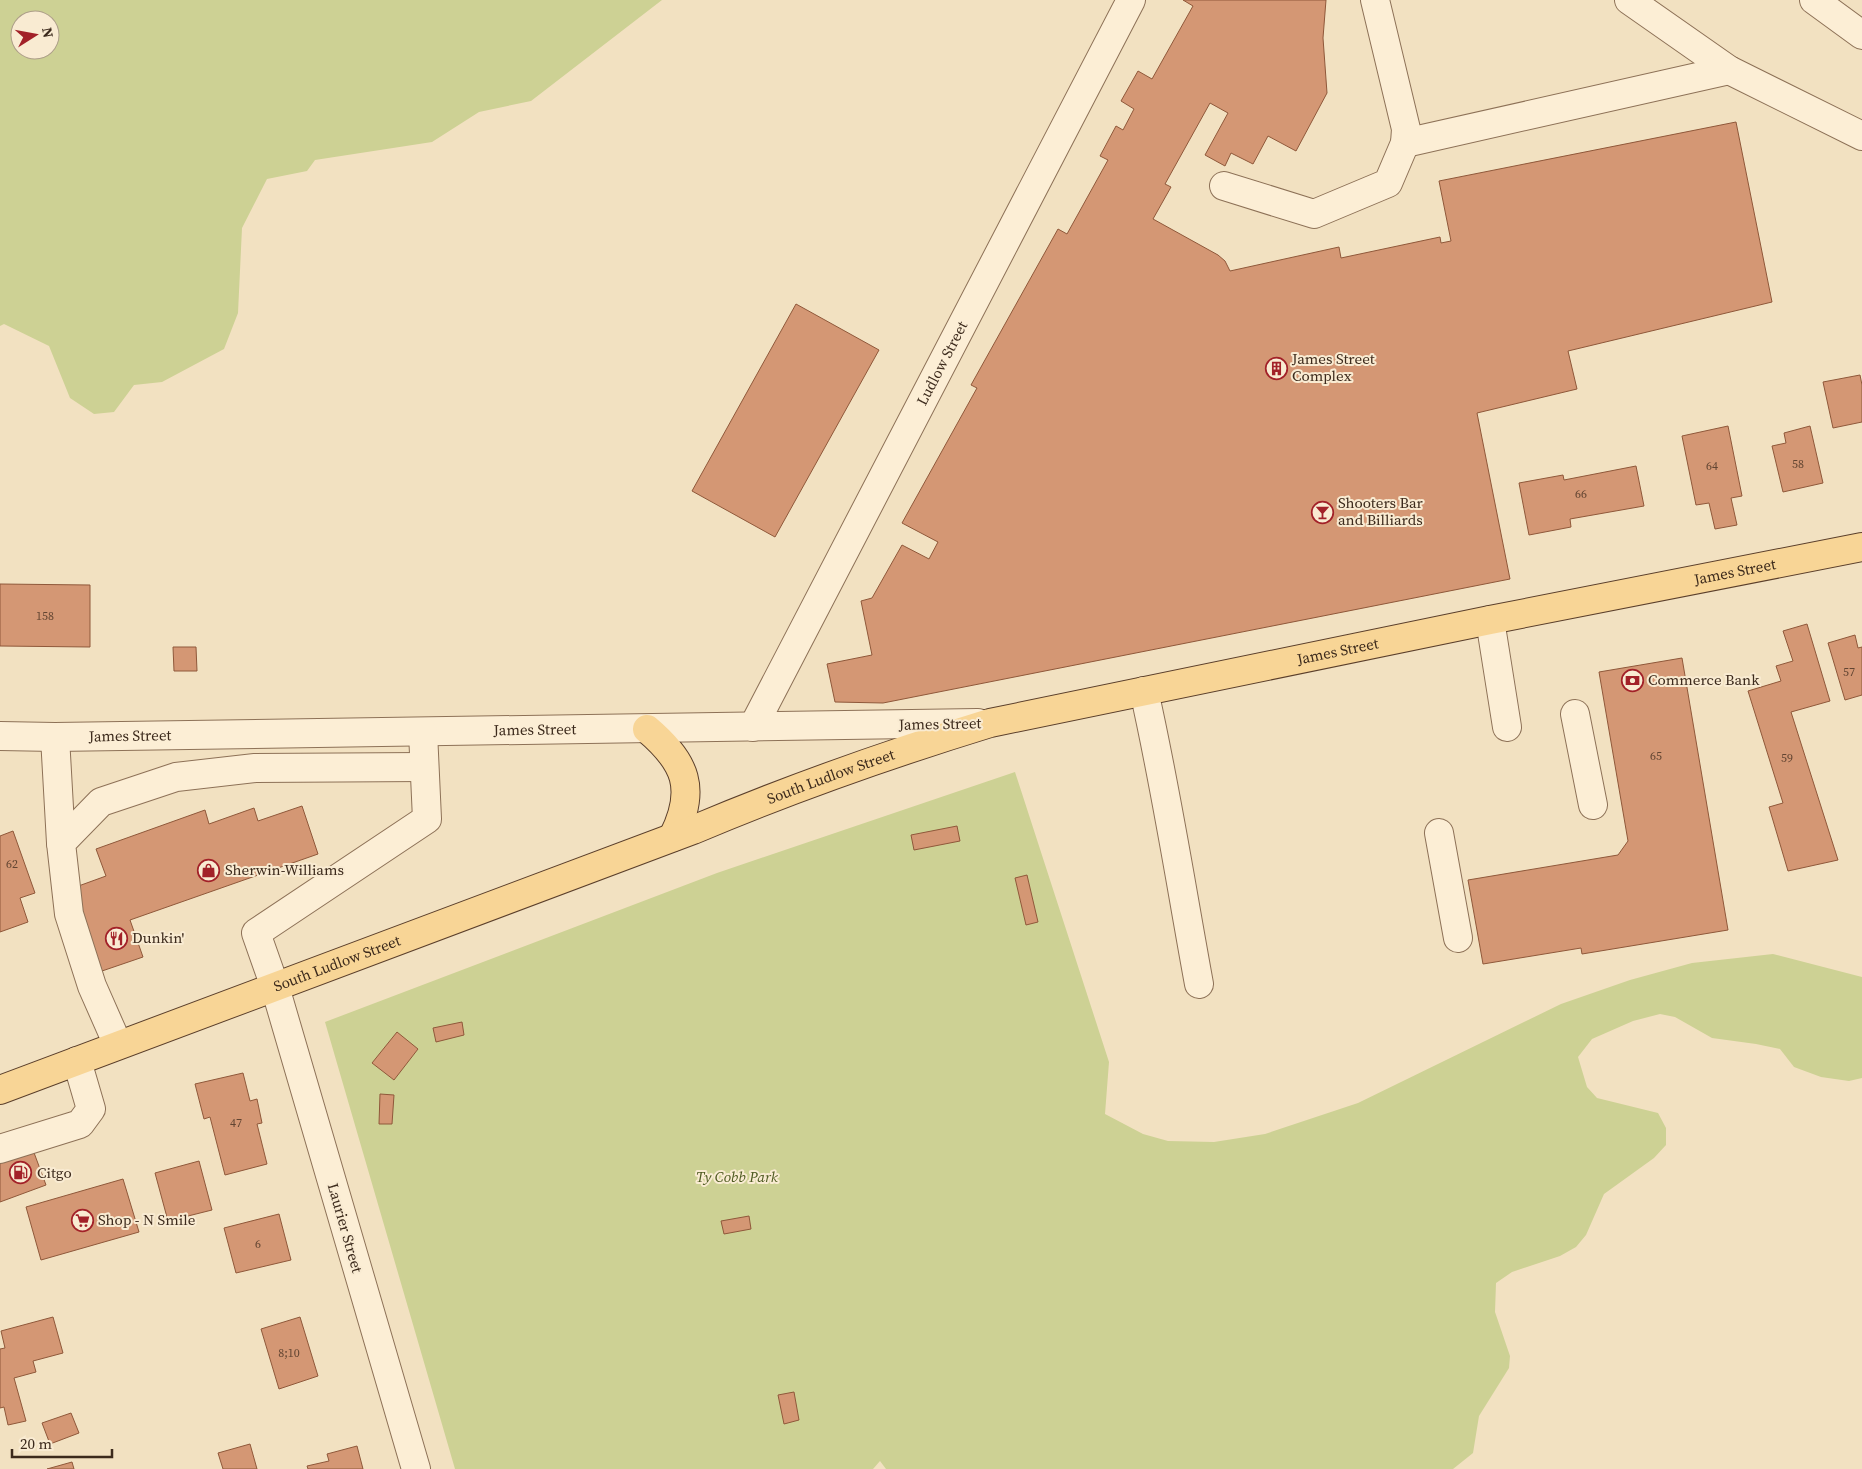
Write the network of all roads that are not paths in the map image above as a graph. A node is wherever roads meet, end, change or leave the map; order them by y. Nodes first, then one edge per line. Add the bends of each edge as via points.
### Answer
1 (1131, 0) edge
2 (1375, 0) edge
3 (1629, 0) edge
4 (1814, 0) edge
5 (1862, 35) edge
6 (1729, 70) junction
7 (1862, 136) edge
8 (1404, 143) junction
9 (1224, 186) dead end
10 (1862, 547) edge
11 (1490, 620) junction
12 (1144, 691) junction
13 (1575, 714) dead end
14 (990, 723) junction
15 (753, 727) junction
16 (1507, 727) dead end
17 (647, 729) junction
18 (422, 732) junction
19 (0, 736) edge
20 (55, 738) junction
21 (424, 767) junction
22 (1593, 805) dead end
23 (1439, 832) dead end
24 (673, 837) junction
25 (61, 843) junction
26 (1458, 938) dead end
27 (1199, 984) dead end
28 (275, 987) junction
29 (118, 1045) junction
30 (77, 1061) junction
31 (0, 1090) edge
32 (0, 1149) edge
33 (416, 1469) edge

1 - 15 street, Ludlow Street
2 - 8 street via 1406,129
3 - 6 street
4 - 5 street
6 - 7 street
6 - 8 street
8 - 9 street via 1388,183 1314,214
10 - 11 main road, James Street
11 - 12 main road, James Street
11 - 16 street
12 - 14 main road, James Street
12 - 27 street
13 - 22 street
14 - 15 street, James Street
14 - 24 main road, South Ludlow Street via 772,797
15 - 17 street, James Street
17 - 18 street, James Street
17 - 24 main road via 672,752 686,788 685,807
18 - 20 street, James Street
18 - 21 street
19 - 20 street, James Street
20 - 25 street
21 - 25 street via 255,768 176,777 101,802
21 - 28 street, Laurier Street via 427,820 256,933
23 - 26 street
24 - 28 main road, South Ludlow Street
25 - 29 street via 69,914 92,986
28 - 29 main road, South Ludlow Street
28 - 33 street, Laurier Street
29 - 30 main road, South Ludlow Street
30 - 31 main road, South Ludlow Street
30 - 32 street via 91,1108 80,1124

